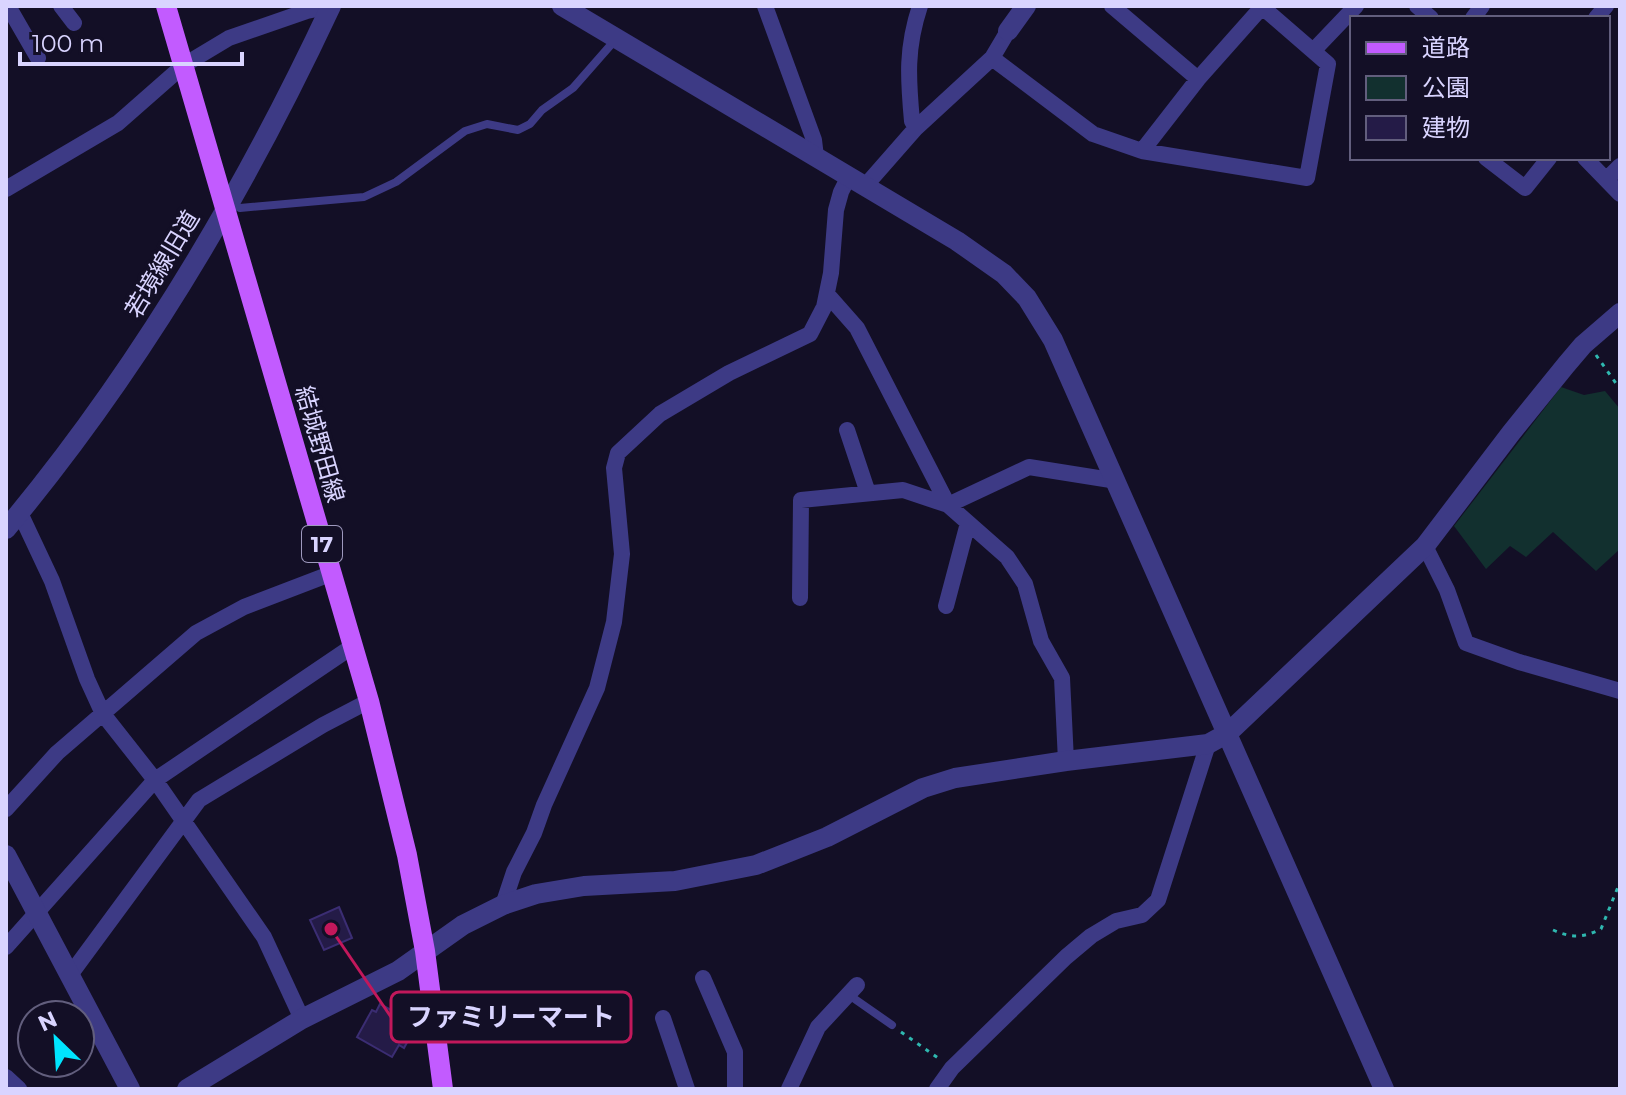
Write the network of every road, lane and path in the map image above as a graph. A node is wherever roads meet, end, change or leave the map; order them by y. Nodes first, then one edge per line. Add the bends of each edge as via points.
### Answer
1 (8, 6) edge
2 (61, 6) edge
3 (166, 6) edge
4 (331, 6) edge
5 (562, 6) edge
6 (765, 6) edge
7 (920, 6) edge
8 (1026, 6) edge
9 (1112, 6) edge
10 (1356, 6) edge
11 (1262, 7) edge
12 (74, 23) dead end
13 (1008, 31) joint
14 (617, 38) junction
15 (1314, 50) junction
16 (38, 58) dead end
17 (992, 58) junction
18 (184, 65) junction
19 (1198, 79) junction
20 (916, 128) junction
21 (1142, 151) junction
22 (816, 157) junction
23 (1489, 160) edge
24 (1547, 160) edge
25 (1587, 160) edge
26 (1620, 166) edge
27 (1607, 179) junction
28 (858, 181) junction
29 (6, 189) edge
30 (1620, 194) edge
31 (232, 209) junction
32 (827, 294) junction
33 (1620, 313) edge
34 (1587, 342) junction
35 (1620, 389) edge
36 (847, 430) dead end
37 (1117, 481) junction
38 (868, 493) junction
39 (948, 505) junction
40 (20, 513) junction
41 (968, 523) junction
42 (6, 529) edge
43 (1425, 546) junction
44 (330, 574) junction
45 (800, 598) dead end
46 (946, 606) dead end
47 (353, 646) junction
48 (1620, 691) edge
49 (369, 701) junction
50 (103, 714) junction
51 (1228, 733) junction
52 (1208, 744) junction
53 (1066, 761) junction
54 (155, 780) junction
55 (6, 809) edge
56 (183, 820) junction
57 (6, 855) edge
58 (1620, 882) edge
59 (503, 905) junction
60 (37, 913) junction
61 (1553, 930) dead end
62 (6, 947) edge
63 (425, 951) junction
64 (70, 975) junction
65 (703, 978) dead end
66 (853, 990) joint
67 (663, 1018) dead end
68 (302, 1019) junction
69 (892, 1025) joint
70 (952, 1068) junction
71 (6, 1077) edge
72 (19, 1089) edge
73 (130, 1089) edge
74 (187, 1089) edge
75 (443, 1089) edge
76 (689, 1089) edge
77 (735, 1089) edge
78 (789, 1089) edge
79 (937, 1089) edge
80 (1384, 1089) edge

1 - 16 street
2 - 12 street
3 - 18 main road, 結城野田線 / 17
4 - 18 street via 229,38
4 - 31 street, 若境線旧道
5 - 14 street
6 - 22 street
7 - 20 street via 907,66
8 - 13 street
9 - 19 street
10 - 15 street
11 - 15 street
11 - 19 street
13 - 17 street
14 - 22 street
14 - 31 lane via 573,88 518,130 487,124 465,131 396,182 364,197
15 - 21 street via 1328,64 1307,178
17 - 20 street
17 - 21 street via 1093,134
18 - 29 street via 118,123
18 - 31 main road, 結城野田線 / 17
19 - 21 street
20 - 28 street
22 - 28 street
23 - 24 street via 1525,188
25 - 27 street
26 - 27 street
27 - 30 street
28 - 32 street via 841,192 836,210
28 - 37 street via 992,266 1027,298 1053,340
31 - 40 street, 若境線旧道 via 130,364
31 - 44 main road, 結城野田線 / 17
32 - 39 street via 857,328
32 - 59 street via 810,334 660,414 618,453 614,468 622,554 614,622 597,688
33 - 34 street
34 - 35 path
34 - 43 street
36 - 38 street
37 - 39 street via 1029,467
37 - 51 street
38 - 39 street via 903,490
38 - 45 street via 801,500
39 - 41 street
40 - 42 street, 若境線旧道
40 - 50 street
41 - 46 street
41 - 53 street via 1007,557 1025,584 1041,641 1062,678
43 - 48 street via 1466,643
43 - 51 street
44 - 47 main road, 結城野田線 / 17
44 - 50 street via 244,607 196,633
47 - 49 main road, 結城野田線 / 17
47 - 54 street
49 - 56 street via 220,786
49 - 63 main road, 結城野田線 / 17
50 - 54 street
50 - 55 street via 57,753
51 - 52 street
51 - 80 street
52 - 53 street
52 - 70 street via 1158,900 1142,915 1116,921 1091,936
53 - 59 street via 923,788 827,837 756,865 675,881 559,888
54 - 56 street
54 - 60 street
56 - 64 street
56 - 68 street via 264,937
57 - 60 street
58 - 61 path via 1601,929 1569,937
59 - 63 street
60 - 62 street
60 - 64 street
63 - 68 street via 398,971
63 - 75 main road, 結城野田線 / 17
64 - 73 street
65 - 77 street via 735,1052
66 - 69 lane
66 - 78 street via 818,1027
67 - 76 street
68 - 74 street
69 - 70 path
70 - 79 street
71 - 72 street

